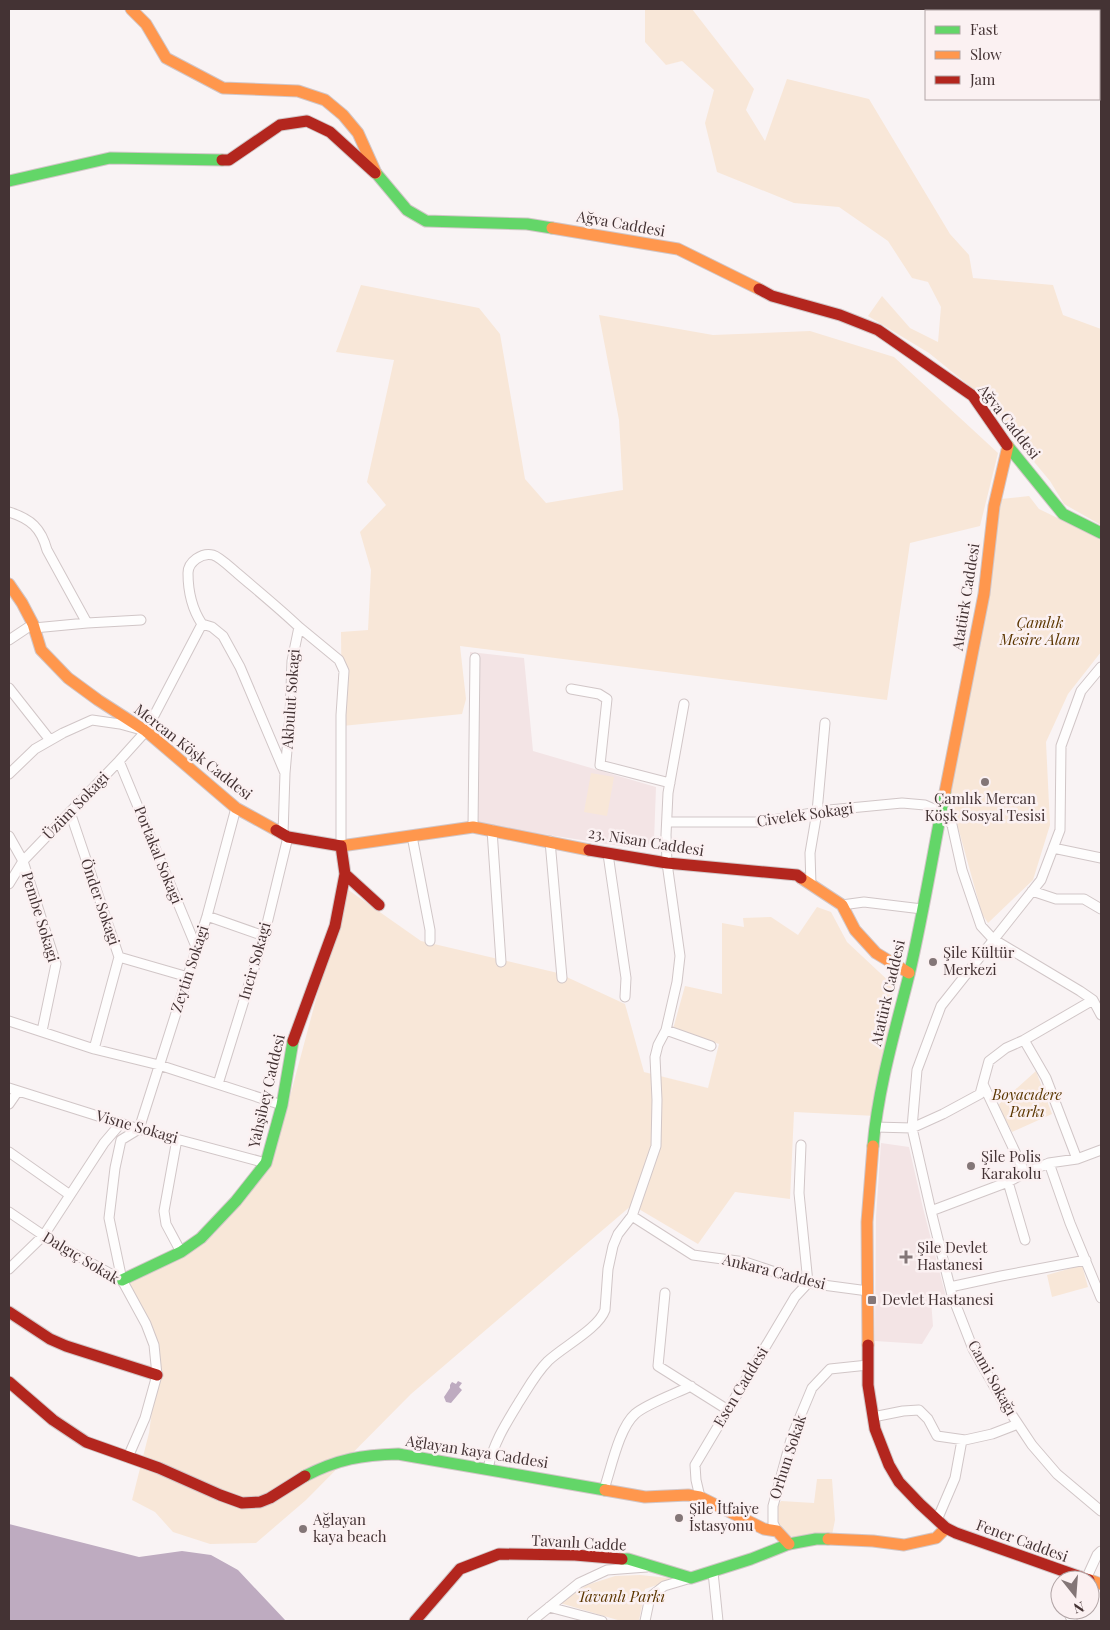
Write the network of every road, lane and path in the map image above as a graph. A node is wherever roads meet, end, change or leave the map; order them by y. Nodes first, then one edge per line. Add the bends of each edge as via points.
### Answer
1 (131, 9) edge
2 (377, 175) junction
3 (9, 181) edge
4 (1008, 446) junction
5 (9, 512) edge
6 (1101, 533) edge
7 (9, 584) edge
8 (141, 620) dead end
9 (87, 623) junction
10 (202, 624) junction
11 (33, 626) junction
12 (299, 627) junction
13 (9, 640) edge
14 (475, 658) dead end
15 (1101, 667) edge
16 (9, 688) edge
17 (571, 689) dead end
18 (684, 704) dead end
19 (825, 723) dead end
20 (146, 731) junction
21 (50, 740) junction
22 (120, 761) junction
23 (285, 773) junction
24 (9, 774) edge
25 (670, 783) junction
26 (236, 808) junction
27 (70, 812) junction
28 (818, 812) junction
29 (941, 812) junction
30 (667, 822) junction
31 (474, 827) junction
32 (492, 830) junction
33 (285, 835) junction
34 (9, 836) edge
35 (412, 836) junction
36 (550, 841) junction
37 (341, 846) junction
38 (1053, 848) junction
39 (608, 854) junction
40 (1101, 858) edge
41 (23, 862) junction
42 (667, 863) junction
43 (345, 874) junction
44 (9, 884) edge
45 (811, 885) junction
46 (1032, 892) junction
47 (379, 905) dead end
48 (842, 905) junction
49 (1101, 908) edge
50 (922, 909) junction
51 (207, 916) junction
52 (264, 936) junction
53 (993, 939) junction
54 (430, 940) dead end
55 (197, 949) junction
56 (119, 957) junction
57 (501, 962) dead end
58 (909, 973) junction
59 (188, 977) junction
60 (562, 978) dead end
61 (625, 997) dead end
62 (1093, 1000) junction
63 (1101, 1015) edge
64 (9, 1021) edge
65 (666, 1030) junction
66 (42, 1031) junction
67 (1024, 1040) junction
68 (711, 1046) dead end
69 (94, 1050) junction
70 (159, 1065) junction
71 (218, 1084) junction
72 (983, 1084) junction
73 (9, 1088) edge
74 (18, 1091) junction
75 (9, 1104) edge
76 (282, 1105) junction
77 (121, 1123) junction
78 (875, 1126) junction
79 (912, 1128) junction
80 (138, 1129) junction
81 (178, 1139) junction
82 (801, 1146) dead end
83 (1101, 1150) edge
84 (9, 1152) edge
85 (1077, 1159) junction
86 (266, 1163) junction
87 (1049, 1163) junction
88 (1025, 1173) junction
89 (1008, 1182) junction
90 (70, 1195) junction
91 (931, 1211) junction
92 (9, 1212) edge
93 (632, 1216) junction
94 (44, 1235) junction
95 (1025, 1240) dead end
96 (181, 1252) junction
97 (1086, 1260) junction
98 (9, 1269) edge
99 (122, 1280) junction
100 (808, 1283) junction
101 (950, 1287) junction
102 (868, 1291) junction
103 (665, 1293) dead end
104 (1101, 1298) edge
105 (9, 1312) edge
106 (868, 1365) junction
107 (157, 1375) junction
108 (9, 1382) edge
109 (691, 1386) junction
110 (728, 1410) junction
111 (874, 1417) junction
112 (1018, 1424) junction
113 (962, 1440) junction
114 (128, 1457) junction
115 (488, 1468) junction
116 (604, 1489) junction
117 (700, 1497) junction
118 (1101, 1511) edge
119 (937, 1520) junction
120 (946, 1528) junction
121 (777, 1531) junction
122 (789, 1544) junction
123 (1101, 1551) edge
124 (649, 1566) junction
125 (1059, 1570) edge
126 (1089, 1570) edge
127 (712, 1572) junction
128 (691, 1578) junction
129 (549, 1607) junction
130 (419, 1620) edge
131 (532, 1621) edge
132 (602, 1621) edge
133 (644, 1621) edge
134 (718, 1621) edge

1 - 2 street, Ağva Caddesi via 146,24 166,58 223,88 298,91 325,100 358,133
2 - 3 street via 330,132 307,121 280,124 229,160 110,158
2 - 4 street, Ağva Caddesi via 407,210 426,221 527,224 678,249 772,296 840,315 878,330 973,396
4 - 6 street, Ağva Caddesi via 1063,514
4 - 29 street, Atatürk Caddesi via 994,506 984,594
5 - 9 street via 34,525 44,538 47,550
7 - 11 street, Mercan Köşk Caddesi
8 - 9 street
9 - 11 street
10 - 12 street, Akbulut Sokagi via 195,614 188,587 188,569 194,560 203,555 213,555
10 - 20 street, Üzüm Sokagi
10 - 23 street via 224,636
11 - 13 street
11 - 20 street, Mercan Köşk Caddesi via 41,650 68,678
12 - 23 street, Akbulut Sokagi via 292,662
12 - 37 street via 339,660 344,671
14 - 31 street
15 - 38 street, Cami Sokağı via 1081,691 1061,746 1060,830
16 - 21 street
17 - 25 street via 599,694 607,699 600,765
18 - 25 street
19 - 28 street
20 - 21 street via 92,720
20 - 22 street, Üzüm Sokagi
20 - 26 street, Mercan Köşk Caddesi
21 - 24 street via 35,749
22 - 27 street, Üzüm Sokagi
22 - 55 street, Portakal Sokagi
23 - 33 street, Akbulut Sokagi
25 - 30 street
26 - 33 street, Mercan Köşk Caddesi
26 - 51 street, Zeytin Sokagi
27 - 41 street, Üzüm Sokagi
27 - 56 street, Önder Sokagi
28 - 29 street, Civelek Sokagi via 902,803 925,805
28 - 30 street, Civelek Sokagi via 761,822
28 - 45 street via 810,853
29 - 50 street, Atatürk Caddesi
29 - 53 street via 952,825 962,870 981,926
30 - 42 street
31 - 32 street, 23. Nisan Caddesi
31 - 35 street, 23. Nisan Caddesi
32 - 36 street, 23. Nisan Caddesi
32 - 57 street
33 - 37 street, Mercan Köşk Caddesi
33 - 52 street, Incir Sokagi
34 - 41 street, Pembe Sokagi
35 - 37 street, 23. Nisan Caddesi
35 - 54 street
36 - 39 street, 23. Nisan Caddesi
36 - 60 street
37 - 43 street
38 - 40 street
38 - 46 street, Cami Sokağı via 1041,880
39 - 42 street, 23. Nisan Caddesi
39 - 61 street via 626,978
41 - 44 street, Üzüm Sokagi
41 - 66 street, Pembe Sokagi via 56,964
42 - 45 street, 23. Nisan Caddesi via 797,875
42 - 65 street via 680,956
43 - 47 street
43 - 76 street, Yahşibey Caddesi via 335,926 293,1041
45 - 48 street, 23. Nisan Caddesi
46 - 49 street via 1056,899 1084,899
46 - 53 street, Cami Sokağı
48 - 50 street via 864,902
48 - 58 street, 23. Nisan Caddesi via 855,930 876,953
50 - 58 street, Atatürk Caddesi
51 - 52 street
51 - 55 street, Zeytin Sokagi
52 - 71 street, Incir Sokagi
53 - 62 street
53 - 79 street, Cami Sokağı via 940,1006 917,1070
55 - 59 street, Zeytin Sokagi
56 - 59 street
56 - 69 street, Önder Sokagi
58 - 78 street, Atatürk Caddesi
59 - 70 street, Zeytin Sokagi
62 - 63 street
62 - 67 street
64 - 66 street
65 - 68 street
65 - 93 street via 658,1045 654,1066 656,1146
66 - 69 street
67 - 72 street via 989,1061
67 - 85 street via 1046,1078
69 - 70 street
70 - 71 street
70 - 80 street, Zeytin Sokagi
71 - 76 street
72 - 79 street via 980,1094
72 - 88 street
73 - 74 street, Visne Sokagi
74 - 75 street
74 - 77 street, Visne Sokagi
76 - 86 street, Yahşibey Caddesi
77 - 80 street, Visne Sokagi
77 - 90 street
78 - 79 street
78 - 102 street, Atatürk Caddesi via 868,1222
79 - 91 street, Cami Sokağı
80 - 81 street, Visne Sokagi
80 - 99 street via 121,1140 109,1218
81 - 86 street, Visne Sokagi
81 - 96 street via 164,1211 166,1224
82 - 100 street via 799,1192
83 - 85 street
84 - 90 street
85 - 87 street
86 - 96 street, Yahşibey Caddesi via 201,1238
87 - 88 street
87 - 97 street
88 - 89 street
89 - 91 street
89 - 95 street
90 - 94 street
91 - 101 street, Cami Sokağı
92 - 94 street, Dalgıç Sokak
93 - 100 street, Ankara Caddesi via 694,1255 745,1262
93 - 115 street via 618,1234 610,1258 604,1315 556,1353 538,1372 497,1438
94 - 98 street
94 - 99 street, Dalgıç Sokak
96 - 99 street, Yahşibey Caddesi
97 - 101 street
97 - 104 street
99 - 107 street, Dalgıç Sokak via 151,1335
100 - 102 street, Ankara Caddesi
100 - 110 street, Esen Caddesi via 795,1297
101 - 112 street, Cami Sokağı via 973,1349
102 - 106 street, Atatürk Caddesi
103 - 109 street via 658,1366
105 - 107 street via 66,1346
106 - 111 street, Atatürk Caddesi
106 - 121 street, Orhun Sokak via 830,1370 812,1388 792,1436 773,1506
107 - 114 street, Dalgıç Sokak via 145,1418
108 - 114 street, Ağlayan kaya Caddesi via 62,1428 86,1442
109 - 110 street
109 - 116 street via 630,1418
110 - 117 street, Esen Caddesi via 695,1465
111 - 113 street via 919,1410 937,1436
111 - 119 street, Atatürk Caddesi via 875,1429 899,1482
112 - 113 street
112 - 118 street, Cami Sokağı via 1057,1474
113 - 119 street via 954,1478
114 - 115 street, Ağlayan kaya Caddesi via 242,1503 260,1502 325,1466 368,1455 398,1454
115 - 116 street, Ağlayan kaya Caddesi
116 - 117 street, Ağlayan kaya Caddesi via 645,1497
117 - 121 street, Ağlayan kaya Caddesi via 764,1529
119 - 120 street, Atatürk Caddesi
120 - 122 street via 936,1538 904,1545 816,1539
120 - 125 street, Fener Caddesi
121 - 122 street
122 - 127 street
123 - 126 street
124 - 128 street, Tavanlı Cadde
124 - 129 street via 607,1570 579,1583
124 - 130 street, Tavanlı Cadde via 628,1559 499,1554 460,1569
127 - 128 street
127 - 134 street
128 - 133 street via 664,1586 650,1597
129 - 131 street
129 - 132 street

